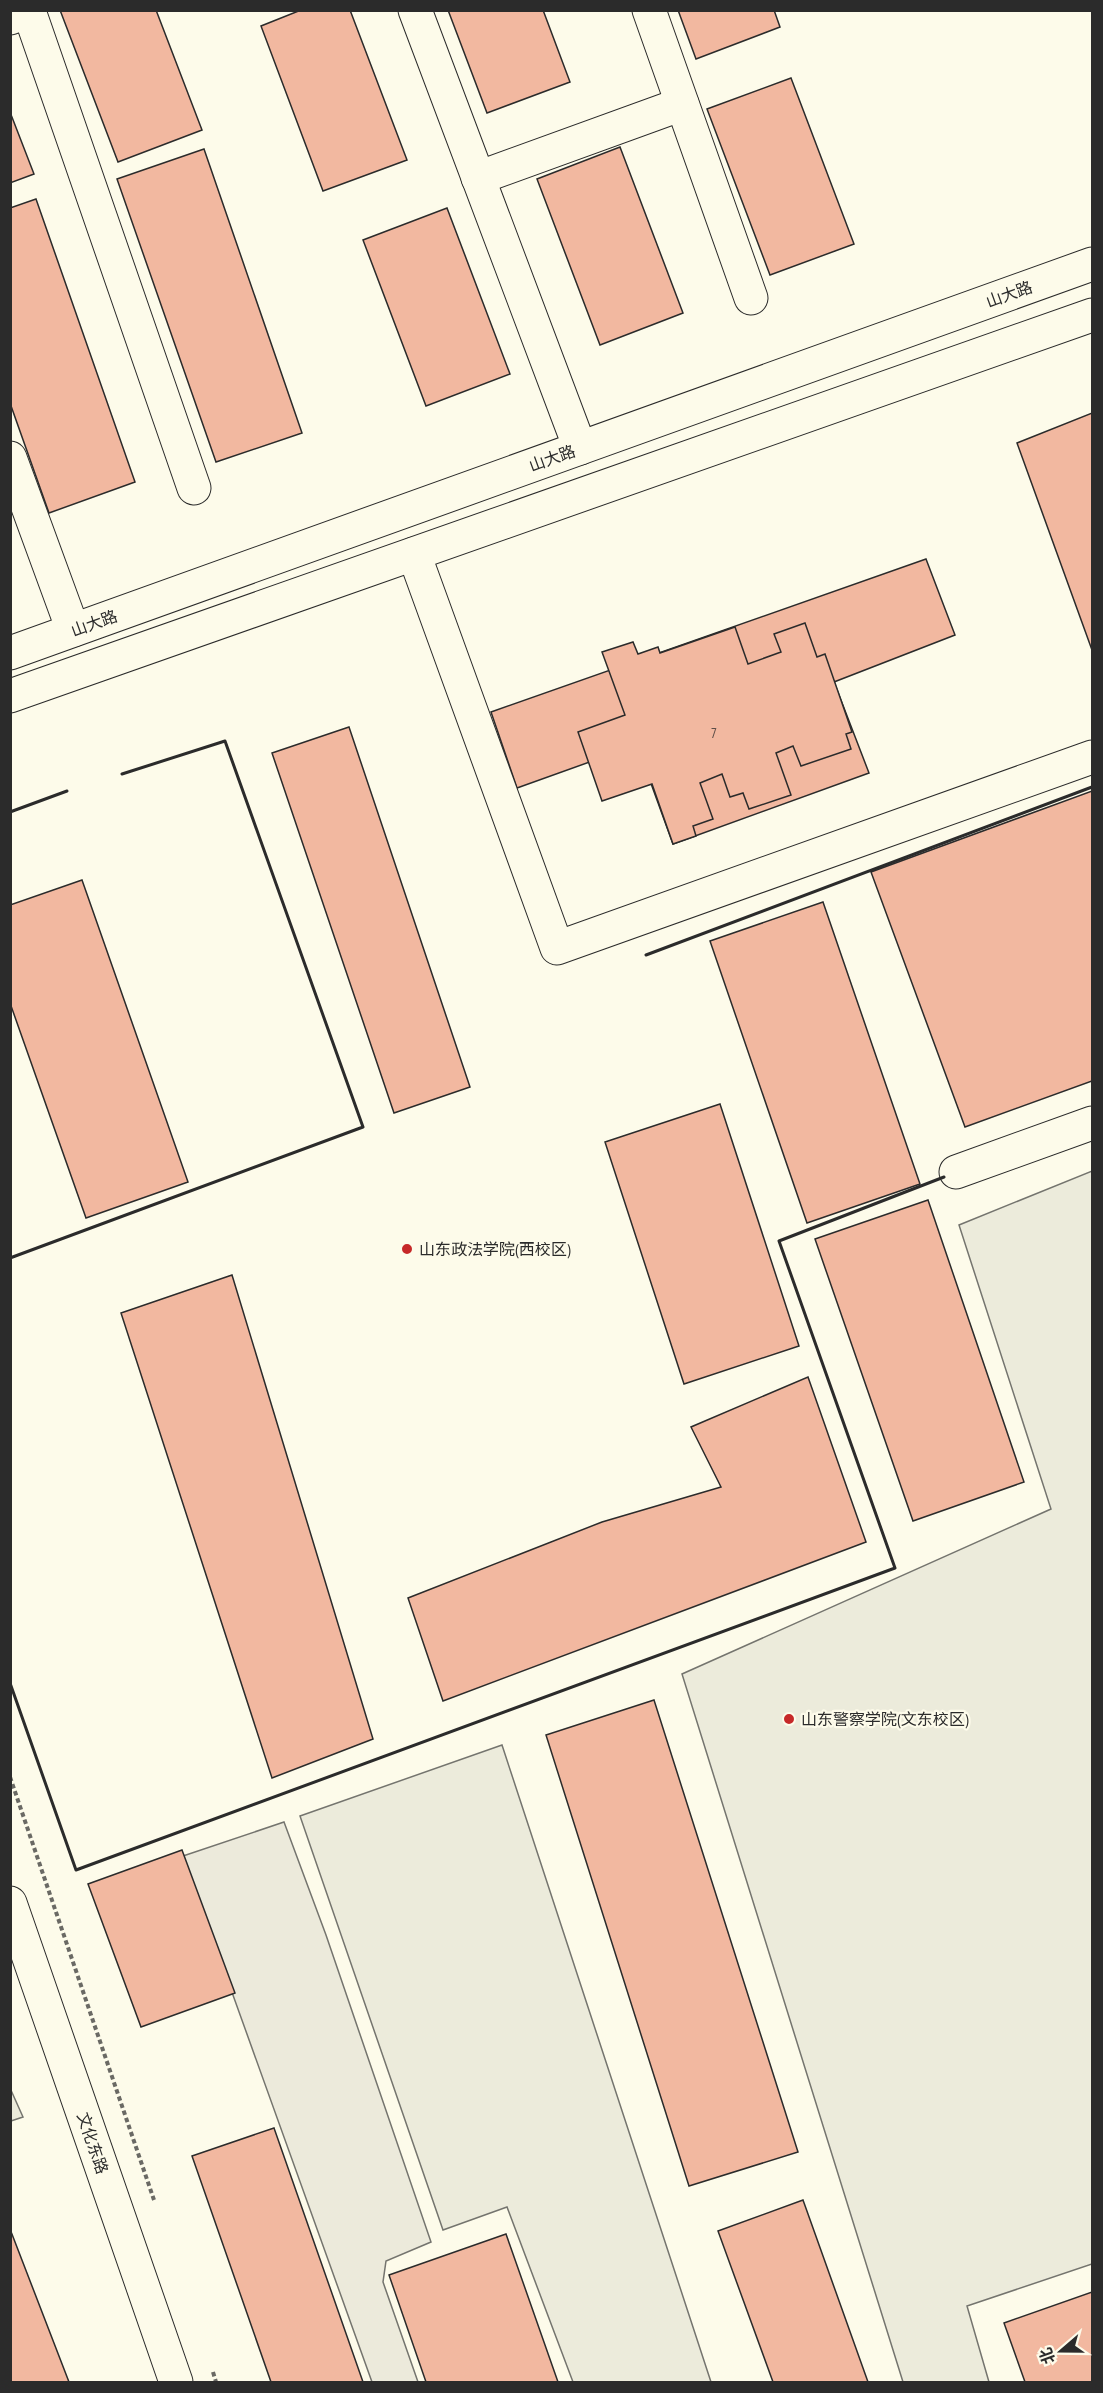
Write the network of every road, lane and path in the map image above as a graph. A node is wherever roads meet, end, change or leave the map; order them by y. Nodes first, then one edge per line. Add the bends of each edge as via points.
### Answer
1 (415, 10) edge
2 (648, 10) edge
3 (10, 18) edge
4 (682, 104) junction
5 (478, 178) junction
6 (1092, 264) edge
7 (751, 298) dead end
8 (1092, 315) edge
9 (580, 448) junction
10 (10, 458) edge
11 (194, 488) dead end
12 (414, 554) junction
13 (73, 630) junction
14 (10, 653) edge
15 (10, 696) edge
16 (1092, 757) edge
17 (1092, 1123) edge
18 (956, 1172) dead end
19 (10, 1777) edge
20 (11, 1906) edge
21 (155, 2203) dead end
22 (213, 2371) dead end
23 (176, 2382) edge
24 (216, 2382) edge

1 - 5 main road
2 - 4 main road
3 - 11 main road via 29,11
4 - 5 main road
4 - 7 main road
5 - 9 main road
6 - 9 main road, 山大路
8 - 12 main road
9 - 13 main road, 山大路
10 - 13 main road
12 - 15 main road
12 - 16 main road via 557,948
13 - 14 main road, 山大路
17 - 18 main road
19 - 21 path
20 - 23 main road, 文化东路
22 - 24 path

